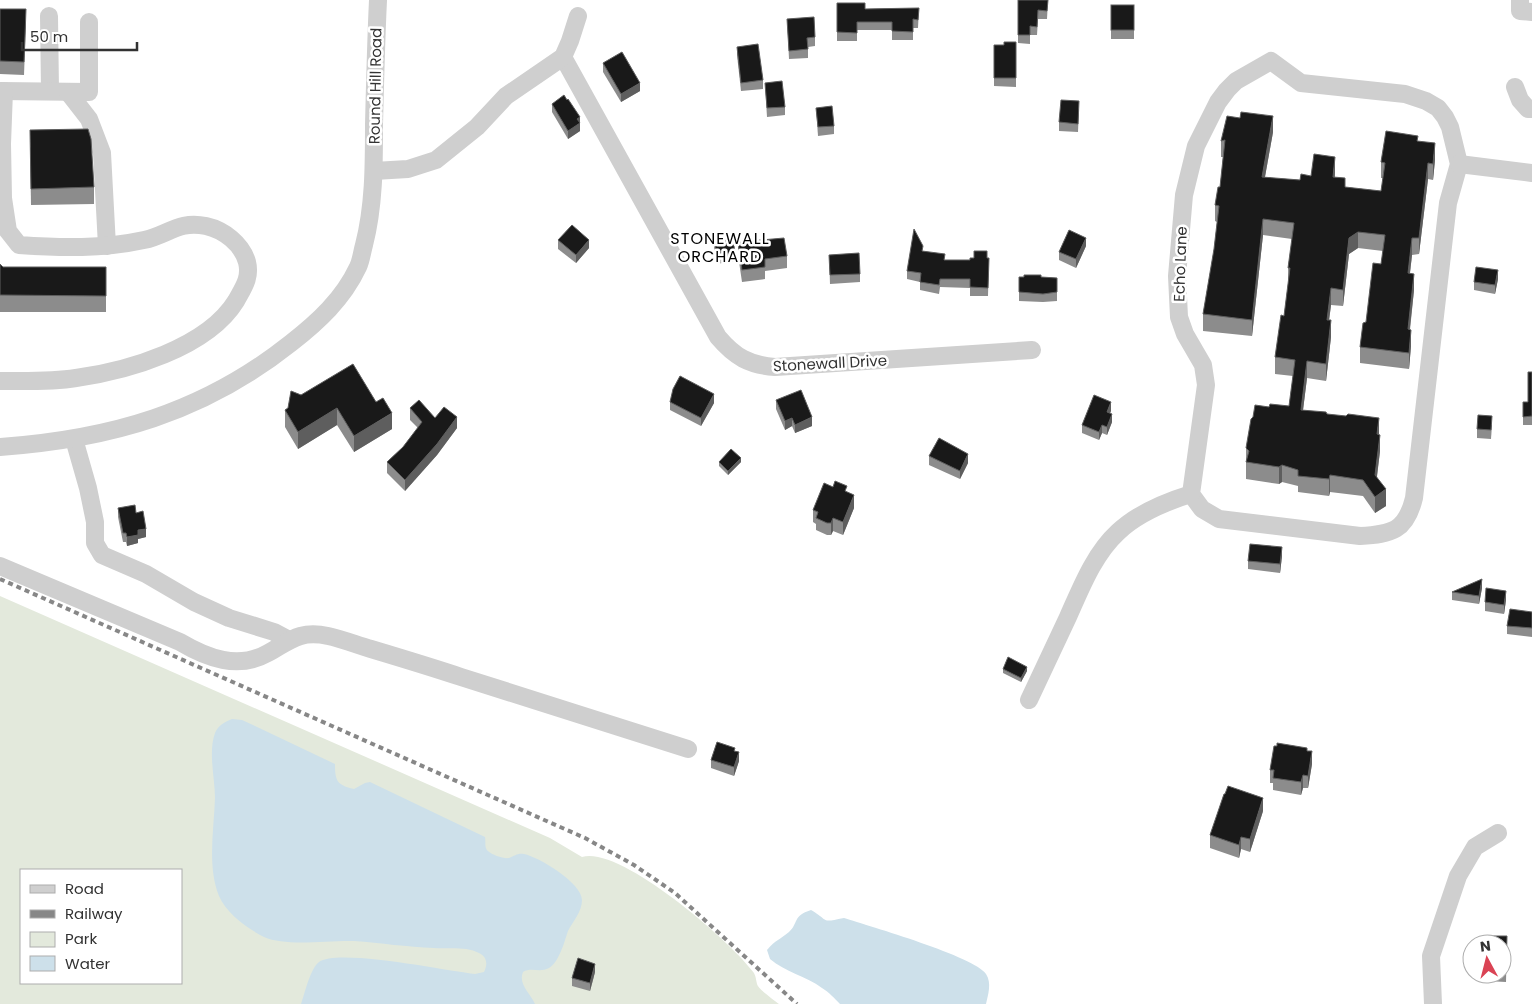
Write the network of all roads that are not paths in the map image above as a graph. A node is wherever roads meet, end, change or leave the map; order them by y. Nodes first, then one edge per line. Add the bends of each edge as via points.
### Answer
1 (378, 0) edge
2 (49, 16) dead end
3 (578, 16) dead end
4 (89, 22) dead end
5 (562, 57) junction
6 (1515, 87) dead end
7 (2, 91) edge
8 (50, 92) junction
9 (68, 92) junction
10 (1532, 109) edge
11 (1459, 164) junction
12 (374, 171) junction
13 (1532, 173) edge
14 (107, 246) junction
15 (1032, 350) dead end
16 (0, 381) edge
17 (74, 439) junction
18 (0, 447) edge
19 (1191, 494) junction
20 (0, 566) edge
21 (289, 640) junction
22 (1029, 700) dead end
23 (688, 749) dead end
24 (1498, 833) dead end
25 (1433, 1004) edge

1 - 12 street, Round Hill Road
2 - 8 street
3 - 5 street
4 - 9 street via 89,92
5 - 12 street via 506,96 476,127 436,160 408,169
5 - 15 street, Stonewall Drive via 718,338 741,359 775,368
6 - 10 street via 1520,100
7 - 8 street
7 - 14 street via 3,198 8,231 19,245
8 - 9 street
9 - 14 street via 88,119 102,153
11 - 13 street
11 - 19 street via 1448,203 1414,498 1405,522 1381,534 1360,536 1226,521 1209,515
11 - 19 street, Echo Lane via 1445,117 1426,101 1405,94 1301,84 1270,61 1227,90 1196,146 1184,195 1178,251 1179,317 1203,365 1206,385
12 - 17 street, Round Hill Road via 370,222 358,266 340,298 312,326 248,375 211,395 134,426
14 - 16 street via 146,240 175,227 205,226 231,238 240,248 249,273 233,305 219,321 203,334 151,359 110,372 75,378 40,382
17 - 18 street, Round Hill Road
17 - 21 street via 95,522 95,544 102,555 146,574 229,618
19 - 22 street via 1135,518 1106,546 1083,584
20 - 21 street via 217,659 249,661 268,654
21 - 23 street via 304,635 328,636
24 - 25 street via 1475,846 1458,876 1431,956

